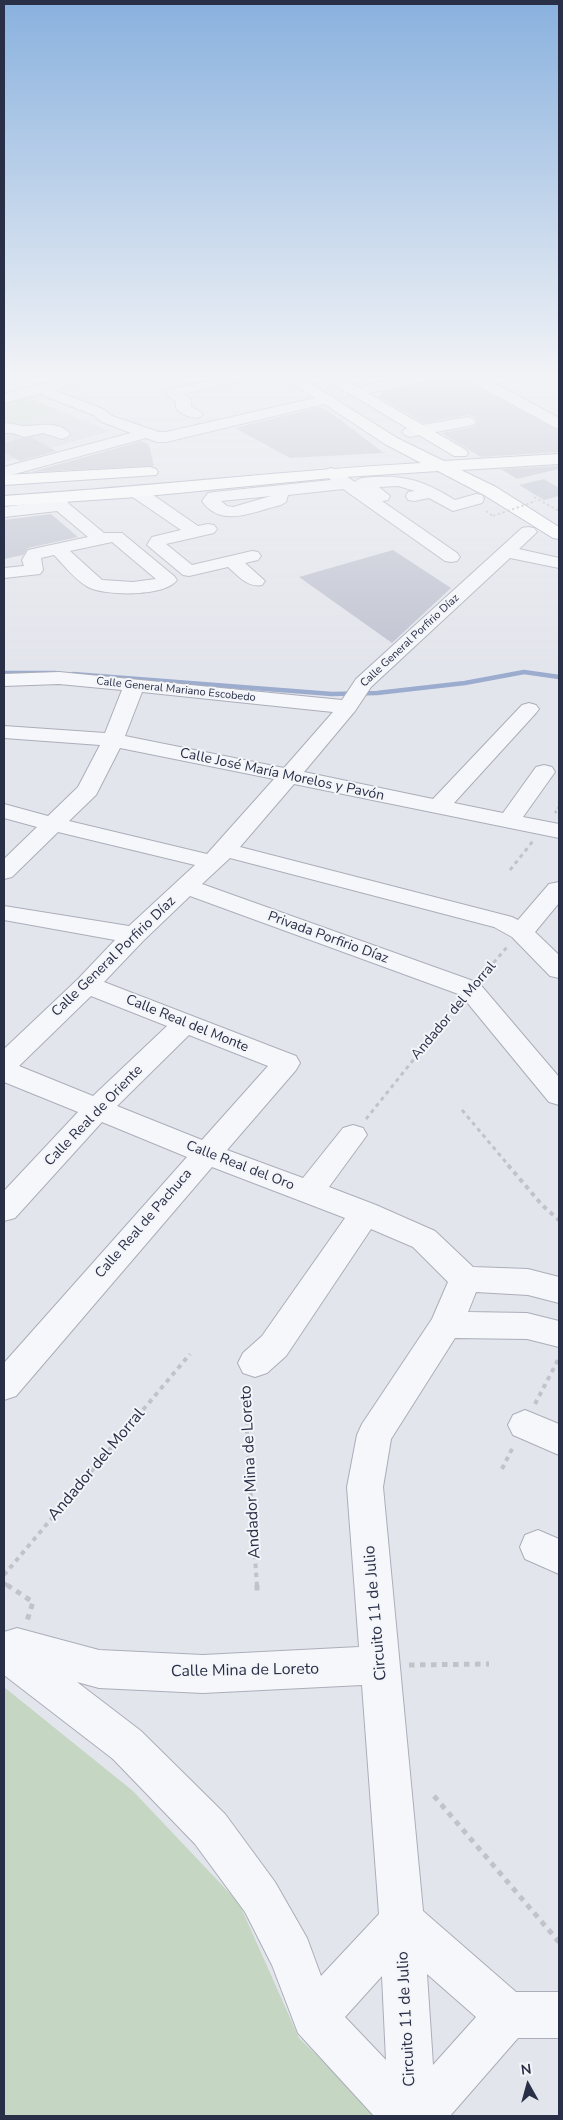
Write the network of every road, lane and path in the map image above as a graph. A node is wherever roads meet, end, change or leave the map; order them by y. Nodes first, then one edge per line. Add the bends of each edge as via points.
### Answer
1 (154, 472) edge
2 (337, 472) edge
3 (420, 472) edge
4 (457, 472) edge
5 (461, 472) edge
6 (474, 472) edge
7 (498, 472) edge
8 (331, 473) junction
9 (103, 475) junction
10 (4, 480) edge
11 (4, 484) edge
12 (345, 484) junction
13 (506, 484) junction
14 (280, 491) dead end
15 (137, 492) junction
16 (432, 493) junction
17 (4, 500) edge
18 (476, 500) junction
19 (390, 501) junction
20 (536, 501) dead end
21 (59, 502) junction
22 (156, 505) junction
23 (138, 509) dead end
24 (4, 512) edge
25 (407, 512) dead end
26 (493, 516) dead end
27 (559, 520) edge
28 (528, 532) junction
29 (559, 534) edge
30 (100, 538) junction
31 (559, 544) edge
32 (58, 549) junction
33 (506, 552) junction
34 (559, 554) edge
35 (252, 556) dead end
36 (451, 557) dead end
37 (31, 560) junction
38 (231, 561) junction
39 (4, 562) edge
40 (559, 563) edge
41 (4, 573) edge
42 (256, 581) dead end
43 (4, 680) edge
44 (134, 686) junction
45 (354, 697) junction
46 (529, 709) dead end
47 (4, 732) edge
48 (113, 740) junction
49 (544, 772) dead end
50 (288, 776) junction
51 (438, 807) junction
52 (4, 810) edge
53 (508, 821) junction
54 (52, 824) junction
55 (559, 831) edge
56 (218, 856) junction
57 (4, 872) edge
58 (187, 887) junction
59 (558, 889) dead end
60 (4, 913) edge
61 (521, 932) junction
62 (134, 935) junction
63 (559, 970) edge
64 (87, 985) junction
65 (470, 989) junction
66 (186, 1023) junction
67 (286, 1063) joint
68 (4, 1065) edge
69 (4, 1071) edge
70 (559, 1095) edge
71 (98, 1108) junction
72 (462, 1110) dead end
73 (353, 1135) joint
74 (206, 1153) junction
75 (310, 1192) junction
76 (4, 1210) edge
77 (365, 1213) junction
78 (559, 1220) edge
79 (465, 1279) junction
80 (559, 1290) edge
81 (446, 1325) junction
82 (559, 1334) edge
83 (190, 1354) dead end
84 (255, 1363) joint
85 (4, 1386) edge
86 (525, 1425) dead end
87 (559, 1440) edge
88 (4, 1575) edge
89 (4, 1583) edge
90 (257, 1591) dead end
91 (8, 1650) edge
92 (489, 1664) dead end
93 (381, 1665) junction
94 (434, 1796) dead end
95 (402, 1922) junction
96 (559, 1942) edge
97 (508, 2014) junction
98 (559, 2015) edge
99 (314, 2017) junction
100 (406, 2116) edge
101 (412, 2116) edge
102 (419, 2116) edge

1 - 9 main road
2 - 8 main road
3 - 18 main road via 448,483
4 - 31 main road via 499,506
5 - 29 main road
6 - 13 main road
7 - 13 main road
8 - 12 street
8 - 15 main road
9 - 10 main road
9 - 11 main road via 80,480
12 - 14 street
12 - 36 street
13 - 27 main road
15 - 21 main road
15 - 22 street
16 - 18 street via 453,506
16 - 19 street
16 - 19 street via 416,483 403,480 362,483
17 - 21 main road
18 - 28 main road
19 - 25 street
20 - 26 path, bridge
21 - 24 street
21 - 30 street
22 - 23 street
22 - 38 street via 201,531 156,545 189,571
28 - 33 street, Calle General Porfirio Díaz
28 - 34 main road
30 - 32 street
30 - 32 street via 116,537 168,580 164,584 140,588 95,584
32 - 37 street via 34,554
33 - 40 street
33 - 45 street, Calle General Porfirio Díaz
35 - 38 street
37 - 39 street
37 - 41 street via 34,570
38 - 42 street
43 - 44 street, Calle General Mariano Escobedo via 59,678
44 - 45 street, Calle General Mariano Escobedo
44 - 48 street
45 - 50 street, Calle General Porfirio Díaz
46 - 51 street
47 - 48 street, Calle José María Morelos y Pavón
48 - 50 street, Calle José María Morelos y Pavón
48 - 54 street via 88,790
49 - 53 street
50 - 51 street, Calle José María Morelos y Pavón
50 - 56 street, Calle General Porfirio Díaz
51 - 53 street, Calle José María Morelos y Pavón
52 - 54 street
53 - 55 street, Calle José María Morelos y Pavón
54 - 56 street
54 - 57 street
56 - 58 street, Calle General Porfirio Díaz
56 - 61 street via 503,922
58 - 62 street, Calle General Porfirio Díaz
58 - 65 street, Privada Porfirio Díaz
59 - 61 street
60 - 62 street
61 - 63 street
61 - 65 path, Andador del Morral
62 - 64 street, Calle General Porfirio Díaz
64 - 66 street, Calle Real del Monte
64 - 68 street, Calle General Porfirio Díaz
65 - 70 street
65 - 73 path, Andador del Morral
66 - 67 street, Calle Real del Monte
66 - 71 street, Calle Real de Oriente
67 - 74 street, Calle Real de Pachuca
69 - 71 street, Calle Real del Oro
71 - 74 street, Calle Real del Oro
71 - 76 street, Calle Real de Oriente
72 - 78 path via 542,1205
73 - 75 street
74 - 75 street, Calle Real del Oro
74 - 85 street, Calle Real de Pachuca
75 - 77 street, Calle Real del Oro
77 - 79 street, Calle Real del Oro via 424,1239
77 - 84 street via 274,1346
79 - 80 street via 528,1282
79 - 81 street, Circuito 11 de Julio
81 - 82 street via 527,1326
81 - 93 street, Circuito 11 de Julio via 374,1435 365,1487
83 - 88 path, Andador del Morral
84 - 90 path, Andador Mina de Loreto via 247,1375 247,1440
86 - 87 street
89 - 91 path via 33,1602
91 - 93 street, Calle Mina de Loreto via 99,1669 202,1674
91 - 99 street, Circuito 11 de Julio via 127,1745 210,1829 264,1905 291,1954
92 - 93 path
93 - 95 street, Circuito 11 de Julio
94 - 96 path
95 - 97 street, Circuito 11 de Julio
95 - 99 street, Circuito 11 de Julio
95 - 101 street, Circuito 11 de Julio
97 - 98 street
97 - 102 street, Circuito 11 de Julio
99 - 100 street, Circuito 11 de Julio

